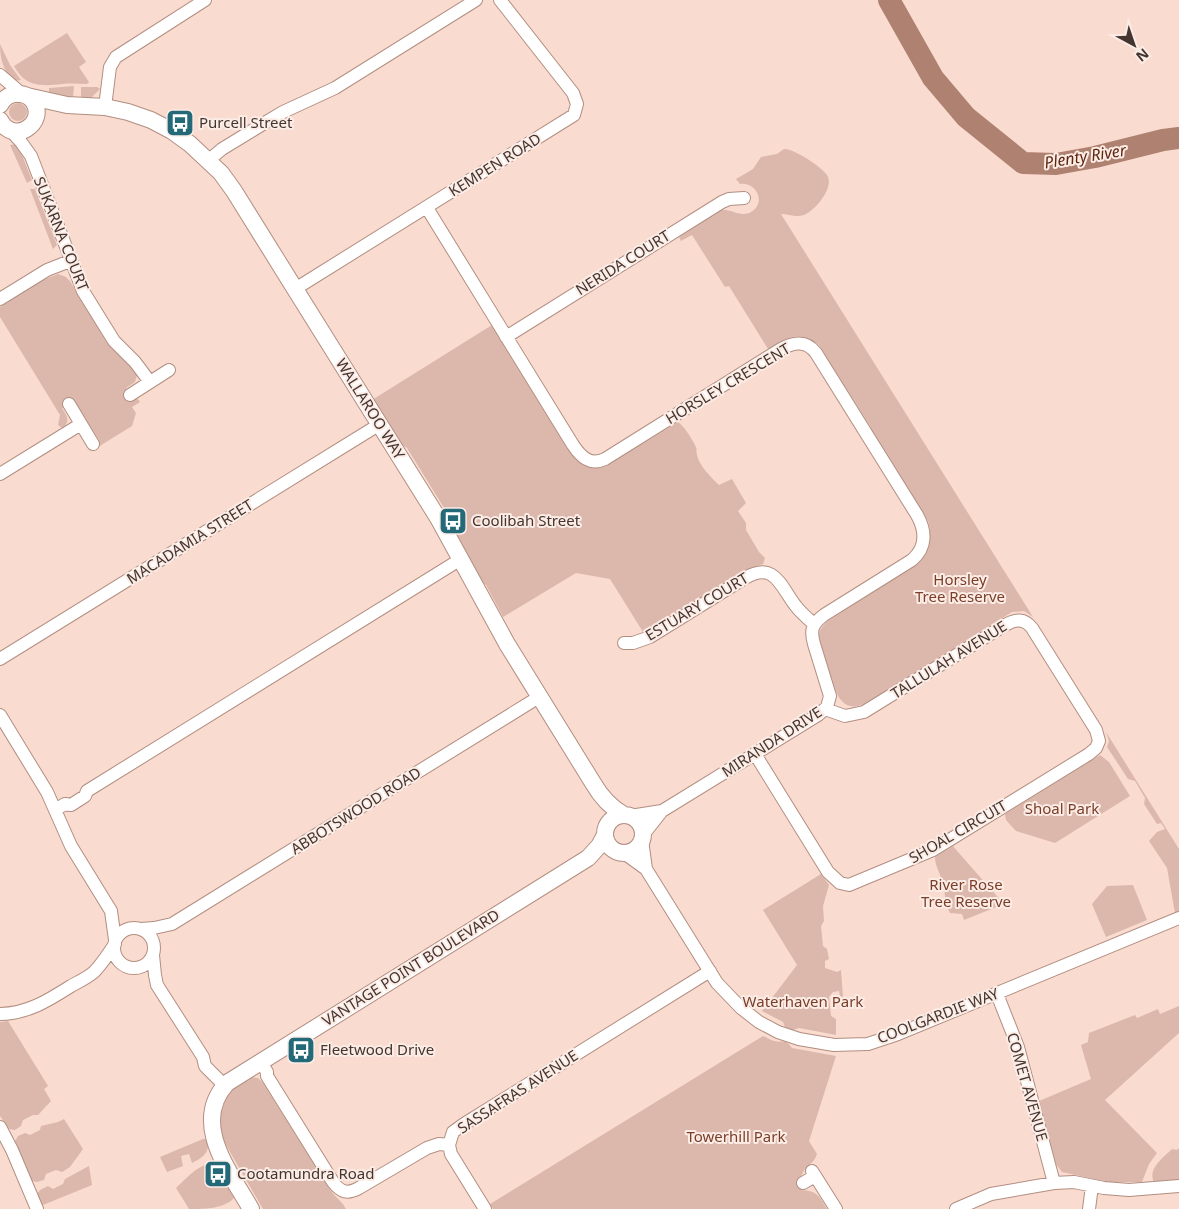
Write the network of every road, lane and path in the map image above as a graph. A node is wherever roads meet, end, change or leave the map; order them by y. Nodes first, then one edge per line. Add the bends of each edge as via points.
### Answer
1 (205, 0) edge
2 (476, 0) edge
3 (500, 0) edge
4 (0, 75) edge
5 (0, 82) edge
6 (24, 95) junction
7 (1, 104) edge
8 (67, 105) junction
9 (105, 107) junction
10 (34, 122) junction
11 (4, 127) edge
12 (30, 156) junction
13 (209, 160) junction
14 (744, 198) dead end
15 (427, 208) junction
16 (70, 261) junction
17 (296, 289) junction
18 (0, 298) edge
19 (506, 337) junction
20 (169, 370) dead end
21 (150, 382) junction
22 (130, 395) dead end
23 (69, 404) dead end
24 (81, 424) junction
25 (380, 424) junction
26 (93, 444) dead end
27 (0, 474) edge
28 (461, 559) junction
29 (814, 624) junction
30 (624, 643) dead end
31 (0, 659) edge
32 (539, 697) junction
33 (828, 705) junction
34 (0, 715) edge
35 (1098, 744) joint
36 (754, 754) junction
37 (603, 799) junction
38 (60, 807) junction
39 (662, 811) junction
40 (627, 816) junction
41 (606, 831) junction
42 (643, 838) junction
43 (622, 853) junction
44 (588, 858) junction
45 (646, 869) junction
46 (111, 911) junction
47 (1179, 918) edge
48 (172, 924) junction
49 (138, 928) junction
50 (115, 942) junction
51 (154, 954) junction
52 (129, 967) junction
53 (710, 971) junction
54 (92, 973) junction
55 (157, 985) junction
56 (997, 994) junction
57 (0, 1014) edge
58 (258, 1062) junction
59 (227, 1082) junction
60 (0, 1127) edge
61 (449, 1145) junction
62 (1054, 1182) junction
63 (803, 1183) dead end
64 (1092, 1186) junction
65 (1179, 1186) edge
66 (36, 1209) edge
67 (251, 1209) edge
68 (485, 1209) edge
69 (836, 1209) edge
70 (956, 1209) edge
71 (1089, 1209) edge

1 - 9 street via 116,57 110,67
2 - 13 street via 335,88 283,112
3 - 15 street, KEMPEN ROAD via 573,93 577,108 571,117
4 - 6 street
5 - 7 street
6 - 7 street via 10,95
6 - 8 street, WALLAROO WAY
6 - 10 street via 35,104
8 - 9 street, WALLAROO WAY
8 - 10 street, WALLAROO WAY
9 - 13 street, WALLAROO WAY via 128,112 162,126 186,140
10 - 11 street, WALLAROO WAY via 23,131
10 - 12 street, SUKARNA COURT
11 - 12 street, SUKARNA COURT via 21,142
12 - 16 street, SUKARNA COURT
13 - 17 street, WALLAROO WAY via 234,191
14 - 19 street, NERIDA COURT via 722,202
15 - 17 street, KEMPEN ROAD
15 - 19 street, HORSLEY CRESCENT
16 - 18 street via 47,270
16 - 21 street, SUKARNA COURT via 83,291 110,334
17 - 25 street, WALLAROO WAY
19 - 29 street, HORSLEY CRESCENT via 577,452 596,462 789,345 804,343 813,349 924,529 922,547 912,560
20 - 21 street
21 - 22 street
23 - 24 street
24 - 26 street
24 - 27 street
25 - 28 street, WALLAROO WAY
25 - 31 street, MACADAMIA STREET
28 - 32 street, WALLAROO WAY
28 - 38 street via 86,791 85,796
29 - 30 street, ESTUARY COURT via 798,609 777,579 768,573 757,572 650,637
29 - 33 street, MIRANDA DRIVE via 812,635 829,690
32 - 37 street, WALLAROO WAY
32 - 48 street, ABBOTSWOOD ROAD
33 - 35 street, TALLULAH AVENUE via 845,716 858,714 1005,625 1019,620 1036,633 1099,734
33 - 36 street, MIRANDA DRIVE
34 - 38 street
35 - 36 street, SHOAL CIRCUIT via 1089,754 941,846 849,885 840,883 828,872
36 - 39 street, MIRANDA DRIVE
37 - 40 street, WALLAROO WAY
37 - 41 street, WALLAROO WAY
38 - 46 street via 71,846
39 - 40 street, MIRANDA DRIVE
39 - 42 street, MIRANDA DRIVE
40 - 41 street via 614,818
40 - 42 street via 640,824
41 - 43 street via 609,846
41 - 44 street, VANTAGE POINT BOULEVARD
42 - 43 street via 635,850
42 - 45 street, COOLGARDIE WAY
43 - 44 street, VANTAGE POINT BOULEVARD
43 - 45 street, COOLGARDIE WAY
44 - 58 street, VANTAGE POINT BOULEVARD
45 - 53 street, COOLGARDIE WAY
46 - 49 street
46 - 50 street
47 - 56 street, COOLGARDIE WAY
48 - 49 street, ABBOTSWOOD ROAD
48 - 51 street, ABBOTSWOOD ROAD
49 - 50 street via 123,931
49 - 51 street via 151,936
50 - 52 street via 116,958
50 - 54 street
51 - 52 street via 145,965
51 - 55 street
52 - 54 street
52 - 55 street
53 - 56 street, COOLGARDIE WAY via 732,1000 759,1022 799,1039 834,1045 878,1041
53 - 61 street, SASSAFRAS AVENUE via 464,1124 453,1132
54 - 57 street via 45,1002 20,1012
55 - 59 street via 203,1057 205,1066
56 - 62 street, COMET AVENUE via 1018,1047
58 - 59 street, VANTAGE POINT BOULEVARD
58 - 61 street, SASSAFRAS AVENUE via 336,1187 344,1192 359,1188 427,1148
59 - 67 street via 214,1104 211,1128 219,1151
60 - 66 street
61 - 68 street via 451,1154
62 - 64 street
62 - 70 street via 991,1194
63 - 69 street via 813,1174
64 - 65 street via 1129,1190
64 - 71 street

